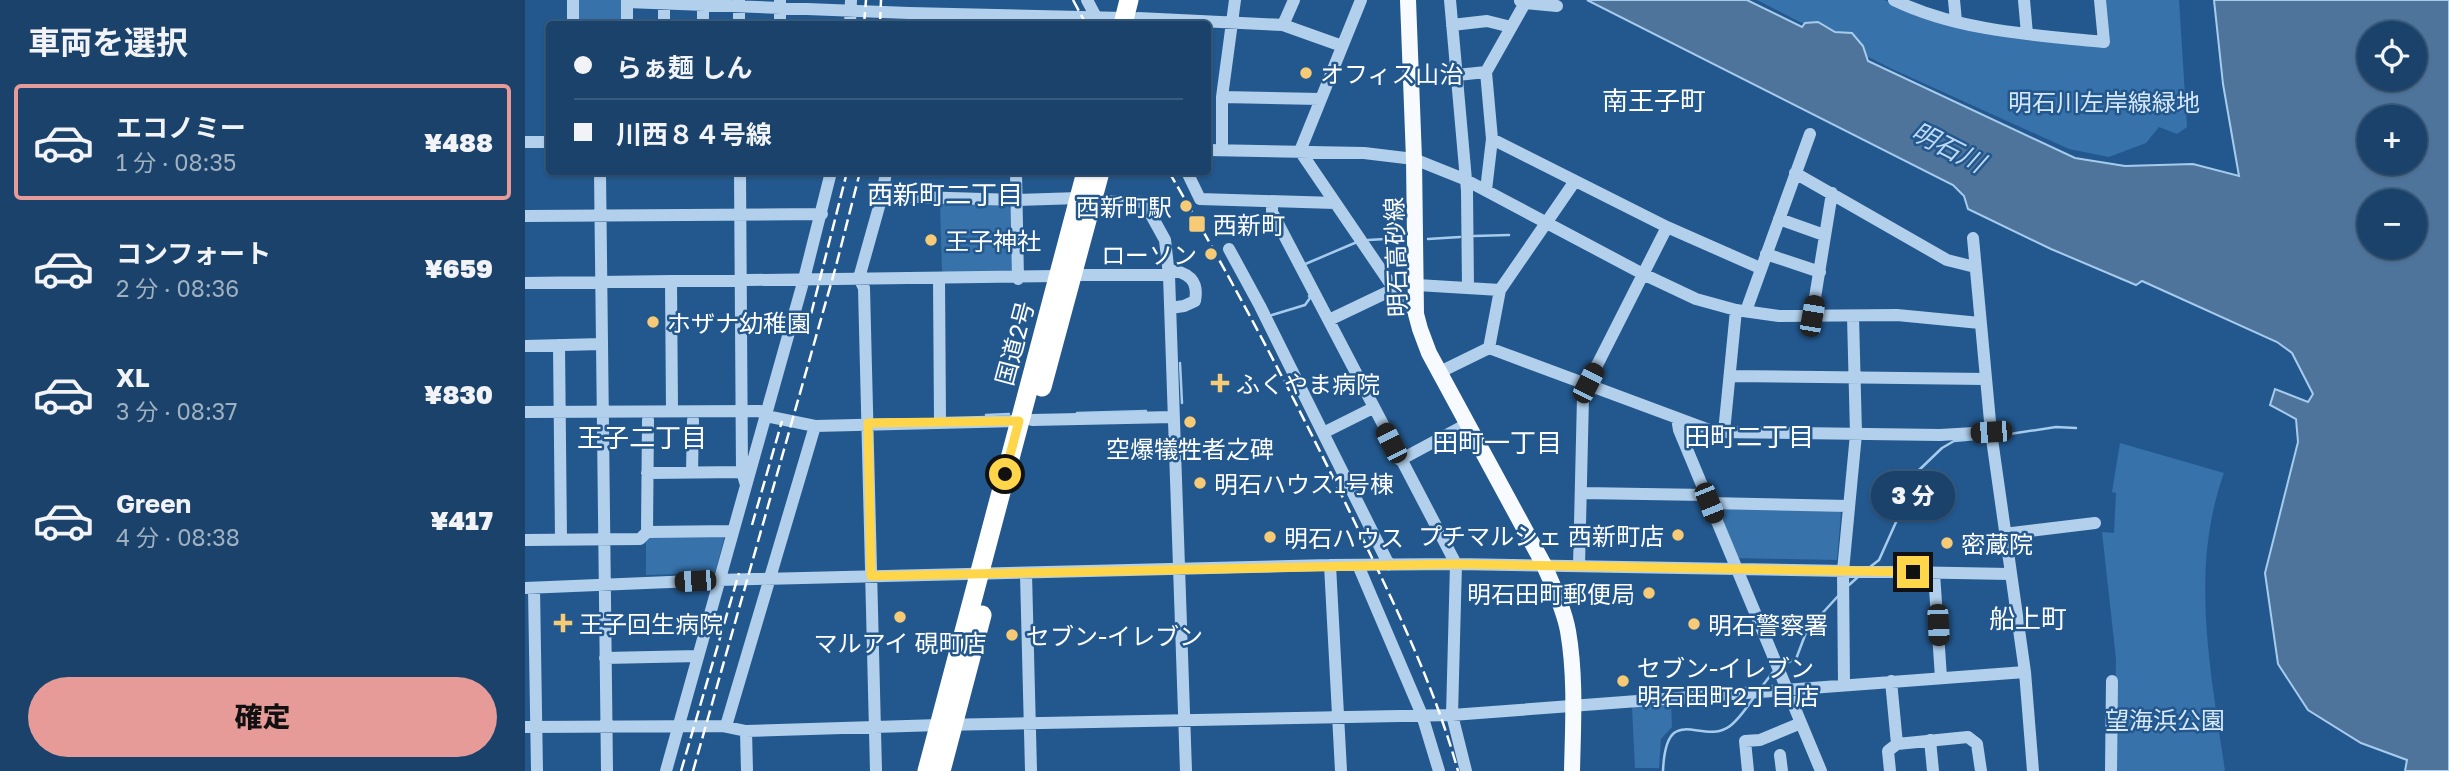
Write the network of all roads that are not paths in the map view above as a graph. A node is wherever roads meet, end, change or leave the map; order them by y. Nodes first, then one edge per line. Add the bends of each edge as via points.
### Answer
1 (573, 0) edge
2 (1087, 0) edge
3 (1235, 0) edge
4 (1294, 0) edge
5 (1361, 0) edge
6 (1408, 0) edge
7 (1450, 0) edge
8 (1893, 0) edge
9 (1954, 0) edge
10 (2024, 0) edge
11 (2100, 0) edge
12 (627, 1) edge
13 (684, 2) edge
14 (1522, 2) edge
15 (664, 3) junction
16 (739, 3) edge
17 (780, 4) edge
18 (824, 4) edge
19 (703, 5) junction
20 (851, 5) edge
21 (1557, 6) dead end
22 (1132, 14) edge
23 (1096, 17) junction
24 (908, 19) edge
25 (996, 20) edge
26 (1071, 20) edge
27 (573, 21) edge
28 (627, 21) edge
29 (664, 21) edge
30 (703, 21) edge
31 (739, 21) edge
32 (1956, 21) junction
33 (1231, 22) junction
34 (1283, 25) junction
35 (1452, 25) junction
36 (1511, 27) junction
37 (2027, 34) junction
38 (1342, 46) junction
39 (1486, 72) junction
40 (1457, 75) junction
41 (1320, 99) junction
42 (1222, 103) junction
43 (1211, 107) edge
44 (1810, 134) dead end
45 (1492, 139) junction
46 (525, 142) edge
47 (546, 142) edge
48 (1211, 150) edge
49 (1222, 150) junction
50 (1300, 151) junction
51 (1415, 159) junction
52 (1795, 173) junction
53 (600, 175) edge
54 (740, 175) edge
55 (830, 175) edge
56 (886, 175) edge
57 (1016, 175) edge
58 (1086, 175) edge
59 (1098, 175) edge
60 (1188, 175) edge
61 (1464, 179) junction
62 (1575, 181) junction
63 (1486, 190) junction
64 (1832, 192) junction
65 (882, 196) junction
66 (1085, 199) junction
67 (1017, 200) junction
68 (1272, 201) junction
69 (1335, 203) junction
70 (741, 214) junction
71 (822, 214) junction
72 (600, 215) junction
73 (525, 216) edge
74 (1779, 219) junction
75 (1547, 223) junction
76 (1667, 228) junction
77 (1824, 235) junction
78 (1973, 238) dead end
79 (1229, 249) dead end
80 (1766, 254) junction
81 (1975, 267) junction
82 (1761, 268) junction
83 (1820, 272) junction
84 (1169, 273) junction
85 (1643, 274) junction
86 (1065, 276) junction
87 (859, 278) junction
88 (1018, 278) junction
89 (804, 279) junction
90 (939, 279) junction
91 (741, 280) junction
92 (600, 282) junction
93 (671, 282) junction
94 (525, 283) edge
95 (1417, 285) junction
96 (1468, 288) junction
97 (1394, 289) junction
98 (1500, 290) junction
99 (1170, 308) junction
100 (1741, 311) junction
101 (1416, 314) junction
102 (1812, 316) junction
103 (1853, 316) junction
104 (1329, 320) junction
105 (1980, 323) junction
106 (601, 344) junction
107 (559, 345) junction
108 (525, 346) edge
109 (1489, 348) junction
110 (1440, 373) junction
111 (1730, 376) junction
112 (1855, 378) junction
113 (1986, 379) junction
114 (1588, 383) junction
115 (1373, 408) junction
116 (601, 411) junction
117 (672, 411) junction
118 (525, 412) edge
119 (559, 412) junction
120 (741, 415) junction
121 (766, 416) junction
122 (1173, 417) junction
123 (1677, 418) junction
124 (648, 420) dead end
125 (693, 420) dead end
126 (1026, 420) junction
127 (940, 421) junction
128 (868, 423) junction
129 (1467, 424) junction
130 (815, 426) junction
131 (1724, 432) junction
132 (1991, 432) junction
133 (1323, 433) junction
134 (1856, 433) junction
135 (1400, 460) junction
136 (647, 473) junction
137 (692, 473) junction
138 (744, 478) junction
139 (1582, 494) junction
140 (1707, 499) junction
141 (1848, 506) junction
142 (2095, 523) dead end
143 (733, 531) junction
144 (647, 532) junction
145 (2004, 534) junction
146 (561, 539) junction
147 (525, 540) edge
148 (603, 540) junction
149 (1456, 564) junction
150 (1330, 565) junction
151 (1358, 565) junction
152 (1388, 565) junction
153 (1544, 565) junction
154 (1579, 566) junction
155 (1179, 570) junction
156 (1737, 570) junction
157 (1856, 571) junction
158 (986, 573) junction
159 (1934, 573) junction
160 (1026, 574) junction
161 (2010, 574) junction
162 (871, 576) junction
163 (769, 579) junction
164 (718, 580) junction
165 (603, 585) junction
166 (529, 588) edge
167 (698, 656) junction
168 (605, 658) junction
169 (2025, 672) junction
170 (1941, 678) junction
171 (1891, 681) junction
172 (2112, 681) dead end
173 (1844, 684) junction
174 (1787, 690) junction
175 (1574, 706) junction
176 (1422, 715) junction
177 (1452, 715) junction
178 (1339, 716) junction
179 (1185, 720) junction
180 (1030, 723) junction
181 (1801, 723) junction
182 (946, 725) junction
183 (679, 726) junction
184 (726, 726) junction
185 (531, 727) edge
186 (606, 727) junction
187 (875, 728) junction
188 (746, 732) junction
189 (1930, 740) junction
190 (1897, 744) junction
191 (1780, 755) dead end
192 (537, 771) edge
193 (607, 771) edge
194 (666, 771) edge
195 (747, 771) edge
196 (876, 771) edge
197 (927, 771) edge
198 (941, 771) edge
199 (1031, 771) edge
200 (1186, 771) edge
201 (1341, 771) edge
202 (1439, 771) edge
203 (1466, 771) edge
204 (1572, 771) edge
205 (1748, 771) edge
206 (1782, 771) edge
207 (1822, 771) edge
208 (1890, 771) edge
209 (1933, 771) edge
210 (1981, 771) edge
211 (2033, 771) edge
212 (2111, 771) edge

1 - 27 street
2 - 23 street
3 - 33 street
4 - 34 street
5 - 38 street
6 - 51 main road, 明石高砂線
7 - 35 street
8 - 32 street
9 - 32 street
10 - 37 street
11 - 37 street via 2104,42
12 - 15 street
12 - 28 street
13 - 15 street
13 - 19 street
14 - 21 street
14 - 36 street
15 - 29 street
16 - 17 street
16 - 19 street
16 - 31 street
17 - 18 street
18 - 20 street
19 - 30 street
20 - 24 street
22 - 23 street
22 - 33 street
23 - 26 street
24 - 25 street
25 - 26 street
32 - 37 street
33 - 34 street
33 - 42 street
34 - 38 street
35 - 36 street via 1487,22
35 - 40 street
36 - 39 street
38 - 41 street
39 - 40 street
39 - 45 street
40 - 61 street
41 - 42 street
41 - 50 street
42 - 43 street
42 - 49 street
44 - 52 street
45 - 62 street
45 - 63 street
46 - 47 street
48 - 49 street
49 - 50 street
50 - 51 street
50 - 69 street
51 - 61 street
51 - 95 main road, 明石高砂線
52 - 64 street
52 - 74 street
53 - 72 street
54 - 70 street
55 - 71 street
56 - 65 street
57 - 67 street
58 - 66 highway, 国道2号
59 - 66 highway, 国道2号
60 - 68 street via 1200,199
61 - 63 street
61 - 96 street
62 - 75 street
62 - 76 street
63 - 75 street
64 - 77 street
64 - 81 street via 1947,260
65 - 67 street
65 - 87 street
66 - 67 street
66 - 84 street via 1144,202 1165,240
66 - 86 highway, 国道2号
67 - 88 street
68 - 69 street
68 - 104 street via 1272,212
69 - 97 street
70 - 71 street
70 - 72 street
70 - 91 street
71 - 89 street
72 - 73 street
72 - 92 street
74 - 77 street
74 - 80 street
75 - 85 street
75 - 98 street
76 - 82 street
76 - 85 street
77 - 83 street
78 - 81 street
79 - 133 street
80 - 82 street
80 - 83 street
81 - 105 street
82 - 100 street
83 - 102 street
84 - 86 street
84 - 99 street
84 - 99 street via 1185,272 1196,291 1195,300
85 - 100 street via 1696,299
85 - 114 street
86 - 88 street
86 - 126 highway, 国道2号
87 - 89 street
87 - 90 street
87 - 128 street via 864,288
88 - 90 street
89 - 91 street
89 - 121 street
90 - 127 street
91 - 93 street
91 - 120 street
92 - 93 street
92 - 94 street
92 - 106 street
93 - 117 street
95 - 96 street
95 - 101 main road, 明石高砂線
96 - 98 street
97 - 101 street
97 - 104 street
98 - 109 street
99 - 122 street
100 - 102 street
100 - 111 street
101 - 110 main road, 明石高砂線 via 1423,341
102 - 103 street
103 - 105 street
103 - 112 street
104 - 115 street
105 - 113 street
106 - 107 street
106 - 116 street
107 - 108 street
107 - 119 street
109 - 110 street
109 - 114 street
110 - 129 main road, 明石高砂線
111 - 112 street
111 - 131 street
112 - 113 street
112 - 134 street
113 - 132 street
114 - 123 street
114 - 139 street via 1583,397
115 - 133 street
115 - 135 street
116 - 117 street
116 - 119 street
116 - 148 street
117 - 120 street
118 - 119 street
119 - 146 street
120 - 121 street
120 - 138 street
121 - 130 street
121 - 138 street
122 - 126 street
122 - 155 street
123 - 131 street
123 - 140 street
124 - 136 street
125 - 137 street
126 - 127 street
126 - 158 highway, 国道2号
127 - 128 street
128 - 130 street
128 - 162 street
129 - 135 street
129 - 153 main road, 明石高砂線
130 - 163 street
131 - 134 street
132 - 134 street
132 - 145 street
133 - 152 street
134 - 141 street
135 - 149 street
136 - 137 street
136 - 144 street
137 - 138 street
138 - 143 street
139 - 140 street
139 - 154 street
140 - 141 street
140 - 156 street
141 - 157 street
142 - 145 street
143 - 144 street
143 - 164 street
144 - 148 street via 640,539
145 - 161 street
146 - 147 street
146 - 148 street
148 - 165 street
149 - 152 street
149 - 153 street
149 - 177 street
150 - 151 street
150 - 155 street
150 - 178 street
151 - 152 street
151 - 176 street
153 - 154 street
153 - 175 main road, 明石高砂線 via 1568,629
154 - 156 street
155 - 160 street
155 - 179 street
156 - 157 street
156 - 174 street
157 - 159 street
157 - 173 street
158 - 160 street
158 - 162 street
158 - 182 highway, 国道2号
159 - 161 street
159 - 170 street
160 - 180 street
161 - 169 street
162 - 163 street
162 - 187 street
163 - 164 street
163 - 184 street
164 - 165 street
164 - 167 street
165 - 166 street
165 - 168 street
166 - 185 street
167 - 168 street
167 - 183 street
168 - 186 street
169 - 170 street
169 - 211 street
170 - 171 street
171 - 173 street
171 - 190 street
172 - 212 street
173 - 174 street
174 - 175 street
174 - 181 street
175 - 177 street
175 - 204 main road, 明石高砂線
176 - 177 street
176 - 178 street
176 - 202 street
177 - 203 street
178 - 179 street
178 - 201 street
179 - 180 street
179 - 200 street
180 - 182 street
180 - 199 street
181 - 205 street via 1745,741
181 - 207 street
182 - 187 street
182 - 197 highway, 国道2号
182 - 198 highway, 国道2号
183 - 184 street
183 - 186 street
183 - 194 street
184 - 188 street
185 - 186 street
185 - 192 street
186 - 193 street
187 - 188 street
187 - 196 street
188 - 195 street
189 - 190 street
189 - 209 street
189 - 210 street via 1968,737 1977,744
190 - 208 street via 1888,751
191 - 206 street

